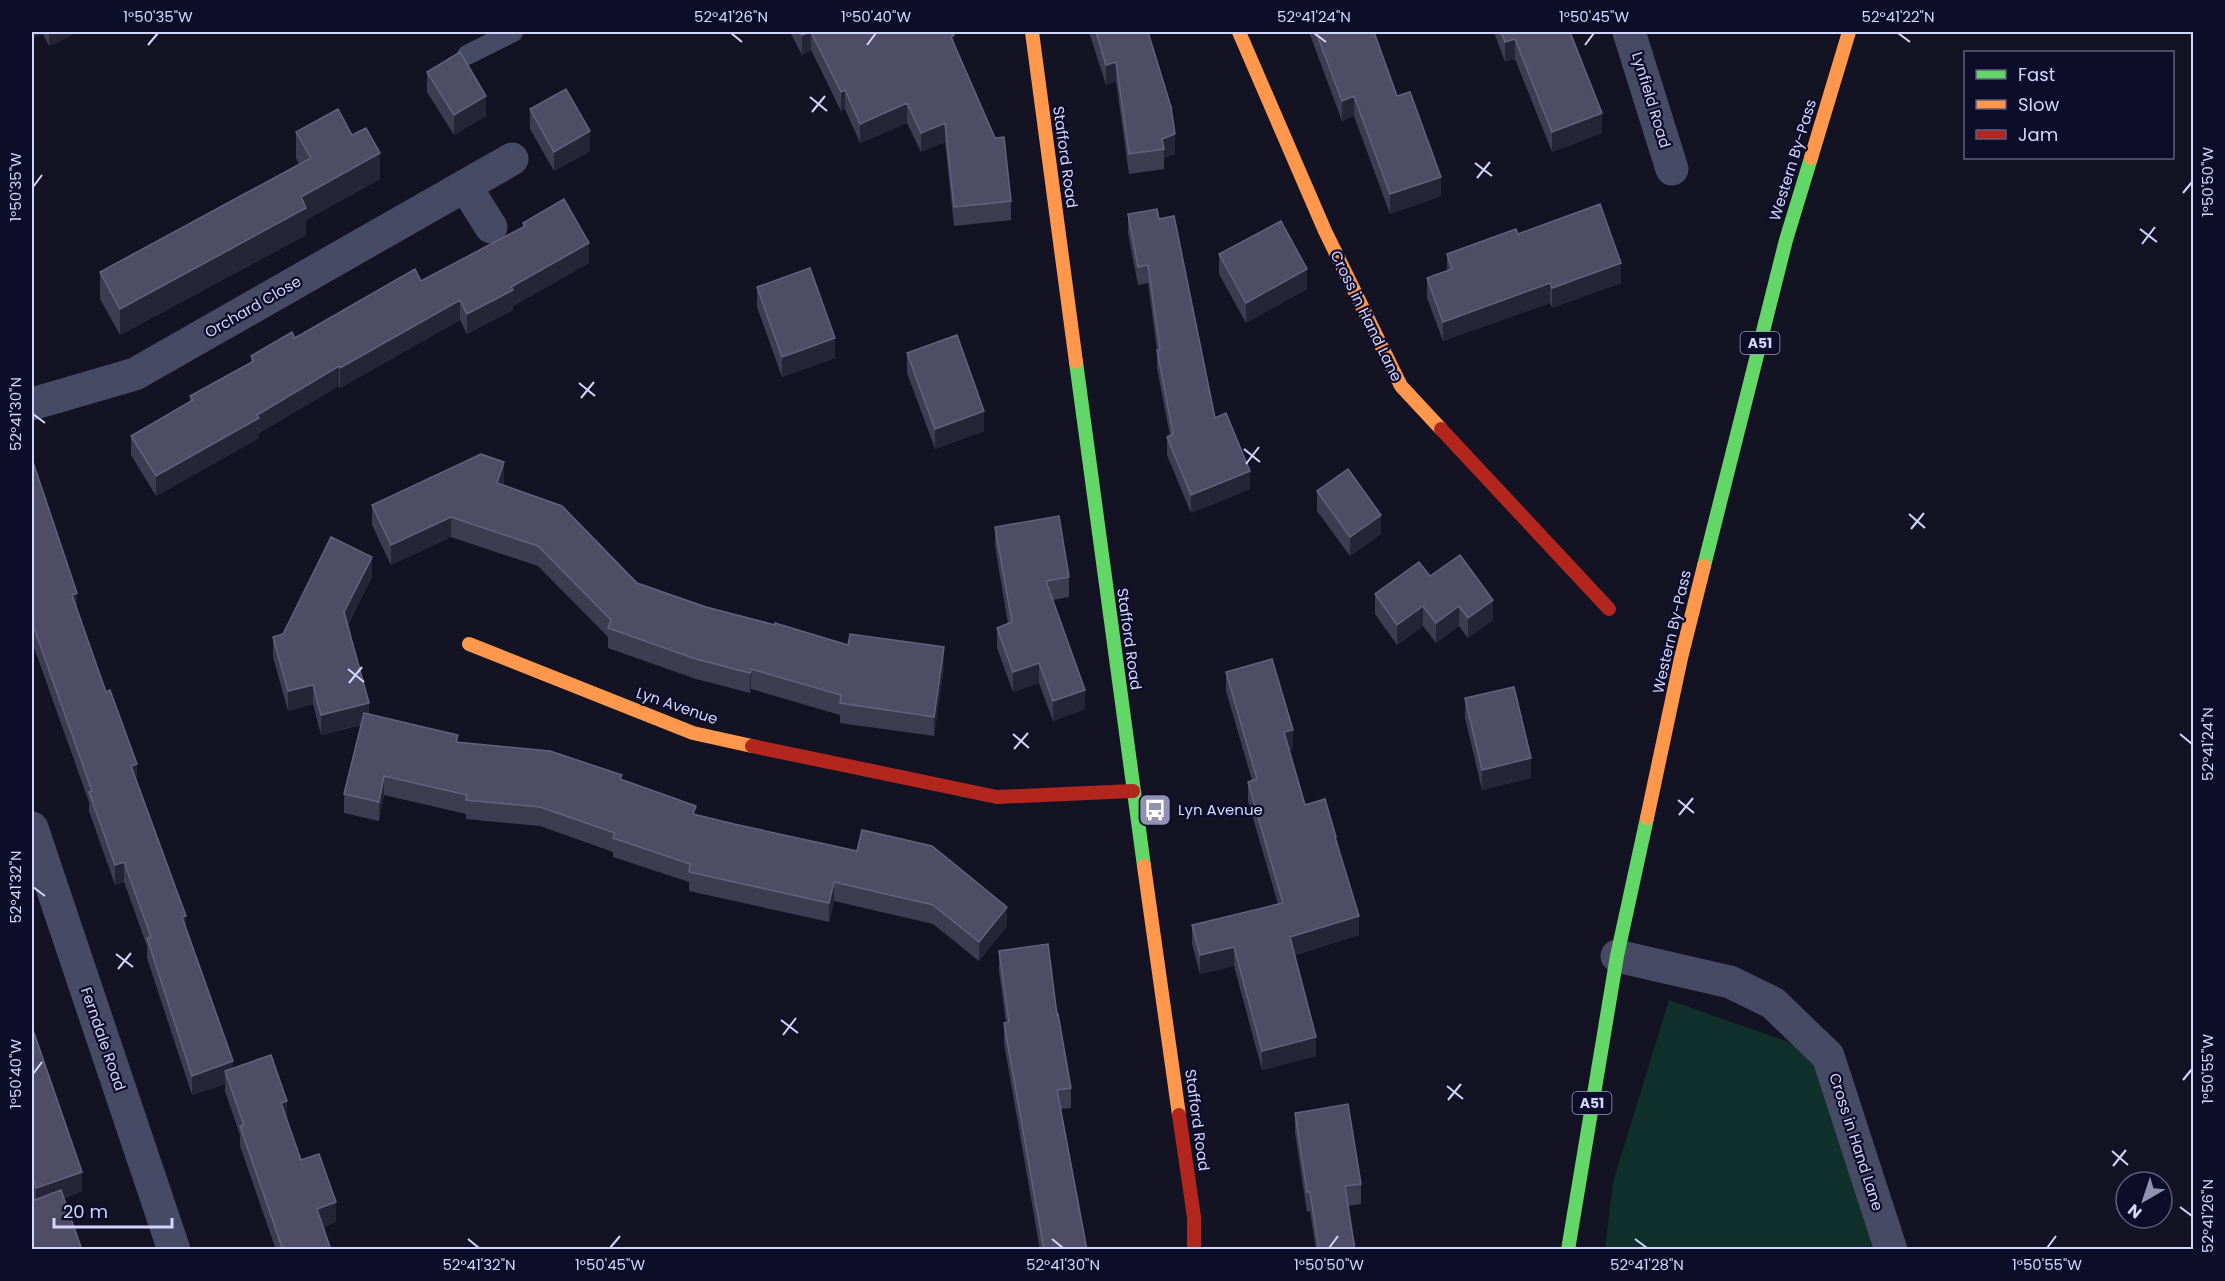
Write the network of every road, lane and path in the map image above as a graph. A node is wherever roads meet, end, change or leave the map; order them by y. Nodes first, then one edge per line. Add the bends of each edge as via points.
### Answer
1 (513, 32) edge
2 (1032, 32) edge
3 (1239, 32) edge
4 (1629, 32) edge
5 (1849, 32) edge
6 (467, 55) dead end
7 (512, 159) dead end
8 (1672, 169) dead end
9 (465, 186) junction
10 (491, 227) dead end
11 (32, 404) edge
12 (1609, 609) dead end
13 (469, 644) dead end
14 (1132, 791) junction
15 (32, 828) edge
16 (1617, 956) junction
17 (174, 1250) edge
18 (1194, 1250) edge
19 (1568, 1250) edge
20 (1891, 1250) edge

1 - 6 lane
2 - 14 main road, Stafford Road
3 - 12 main road, Cross in Hand Lane via 1325,231 1401,386
4 - 8 street, Lynfield Road
5 - 16 main road, Western By-Pass / A51 via 1786,240 1681,658
7 - 9 street, Orchard Close
9 - 10 street
9 - 11 street, Orchard Close via 135,374
13 - 14 main road, Lyn Avenue via 693,733 997,797
14 - 18 main road, Stafford Road via 1194,1217
15 - 17 street, Ferndale Road
16 - 19 main road, Western By-Pass / A51
16 - 20 street, Cross in Hand Lane via 1730,982 1773,1003 1828,1056

